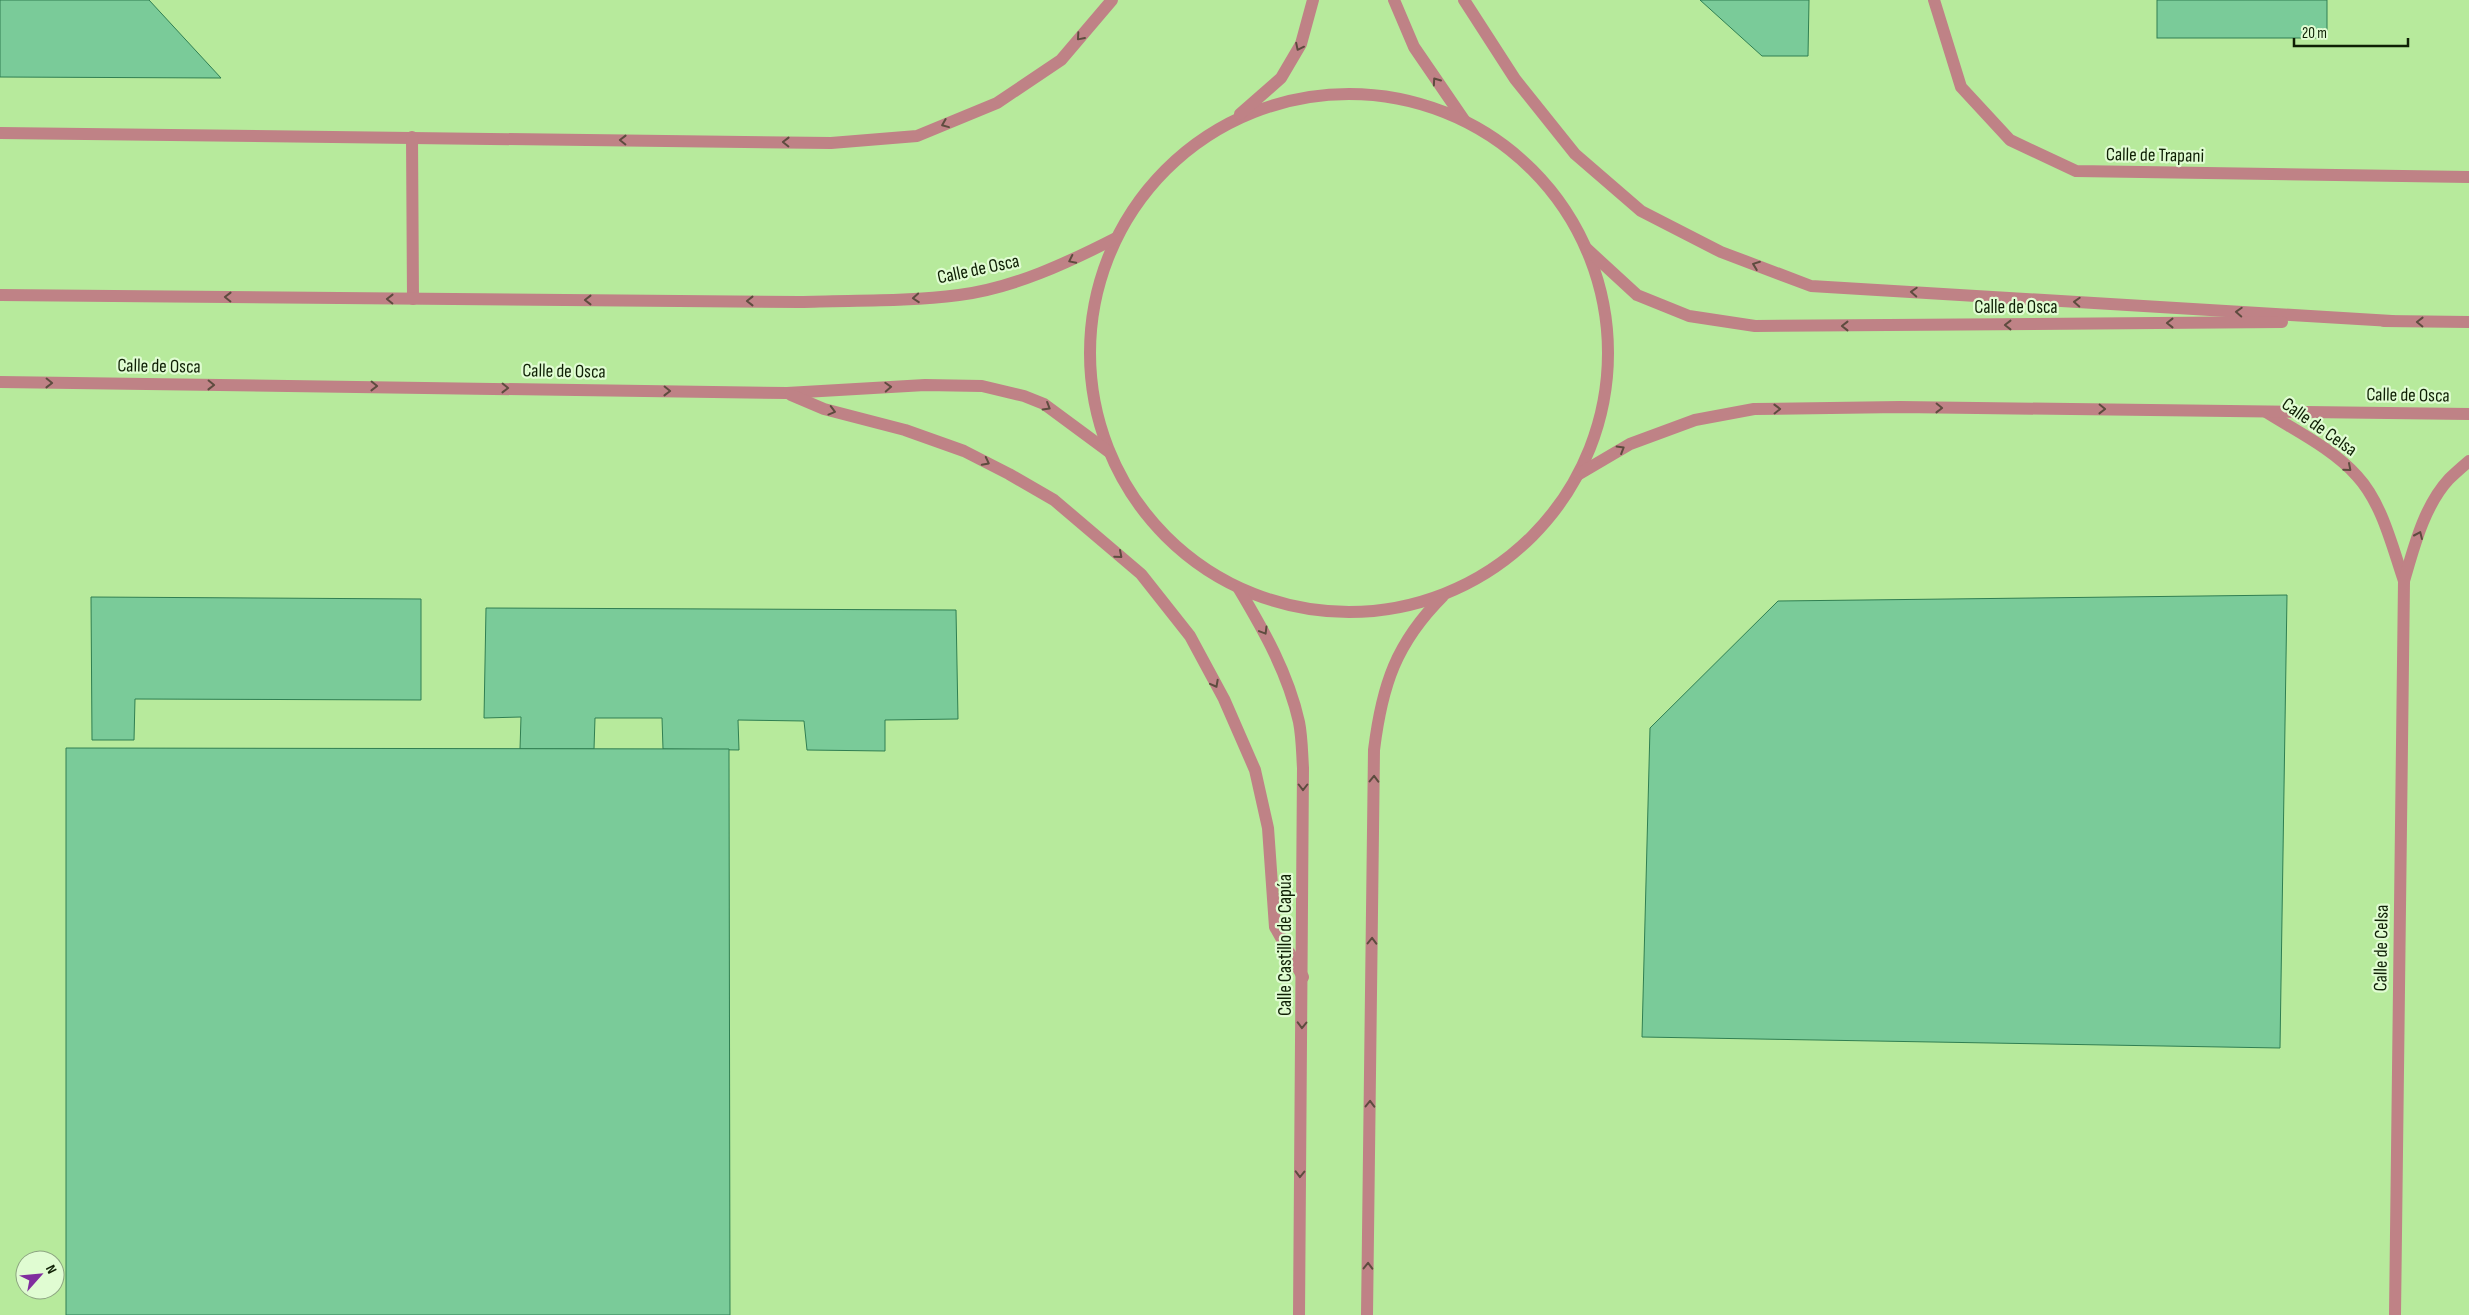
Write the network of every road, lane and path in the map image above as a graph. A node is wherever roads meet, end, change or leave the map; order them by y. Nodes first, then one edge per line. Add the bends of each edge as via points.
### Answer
1 (1112, 0) edge
2 (1312, 0) edge
3 (1394, 0) edge
4 (1464, 0) edge
5 (1934, 0) edge
6 (1235, 119) junction
7 (1464, 120) junction
8 (0, 132) edge
9 (412, 137) junction
10 (2469, 177) edge
11 (1116, 238) junction
12 (1586, 248) junction
13 (0, 295) edge
14 (414, 299) junction
15 (2392, 321) junction
16 (2469, 322) edge
17 (0, 382) edge
18 (787, 393) junction
19 (2264, 411) junction
20 (2469, 414) edge
21 (1109, 452) junction
22 (2469, 462) edge
23 (1579, 474) junction
24 (2404, 581) junction
25 (1239, 589) junction
26 (1443, 596) junction
27 (1303, 977) junction
28 (1299, 1315) edge
29 (1367, 1315) edge
30 (2395, 1315) edge

1 -> 9 street via 1061,60 997,103 917,136 831,143
2 -> 6 street via 1301,44 1281,78
7 -> 3 street via 1414,47
15 -> 4 street via 1811,286 1721,252 1641,211 1575,154 1515,79
5 - 10 street, Calle de Trapani via 1961,87 2010,140 2076,171
6 - 7 street via 1291,100 1350,93 1408,100
6 - 11 street via 1180,156 1146,190
7 - 12 street via 1520,159 1556,197
8 - 9 street
9 - 14 street
11 -> 14 street, Calle de Osca via 1017,281 960,295 799,302
11 - 21 street via 1100,279 1091,323 1090,366 1096,410
15 -> 12 street, Calle de Osca via 1755,326 1689,316 1637,295
12 - 23 street via 1603,304 1609,362 1600,419
14 -> 13 street, Calle de Osca
16 -> 15 street, Calle de Osca
17 -> 18 street, Calle de Osca
18 -> 21 street, Calle de Osca via 925,385 982,386 1004,390 1044,404
18 -> 27 street via 824,408 906,430 964,451 1002,470 1054,500 1141,574 1190,636 1256,770 1268,828 1275,927
19 - 20 street, Calle de Osca
23 -> 19 street, Calle de Osca via 1630,444 1685,423 1754,410 1900,407
19 -> 24 street, Calle de Celsa via 2333,455 2357,476 2385,526
21 - 25 street via 1147,515 1185,555
24 -> 22 street, Calle de Celsa via 2415,543 2432,506 2448,480
23 - 26 street via 1544,526 1498,567
24 - 30 street, Calle de Celsa
25 - 26 street via 1305,610 1375,612
25 -> 27 street, Calle Castillo de Capúa via 1270,641 1299,723 1303,768
29 -> 26 street via 1374,750 1379,712 1390,675 1422,616
27 -> 28 street, Calle Castillo de Capúa

